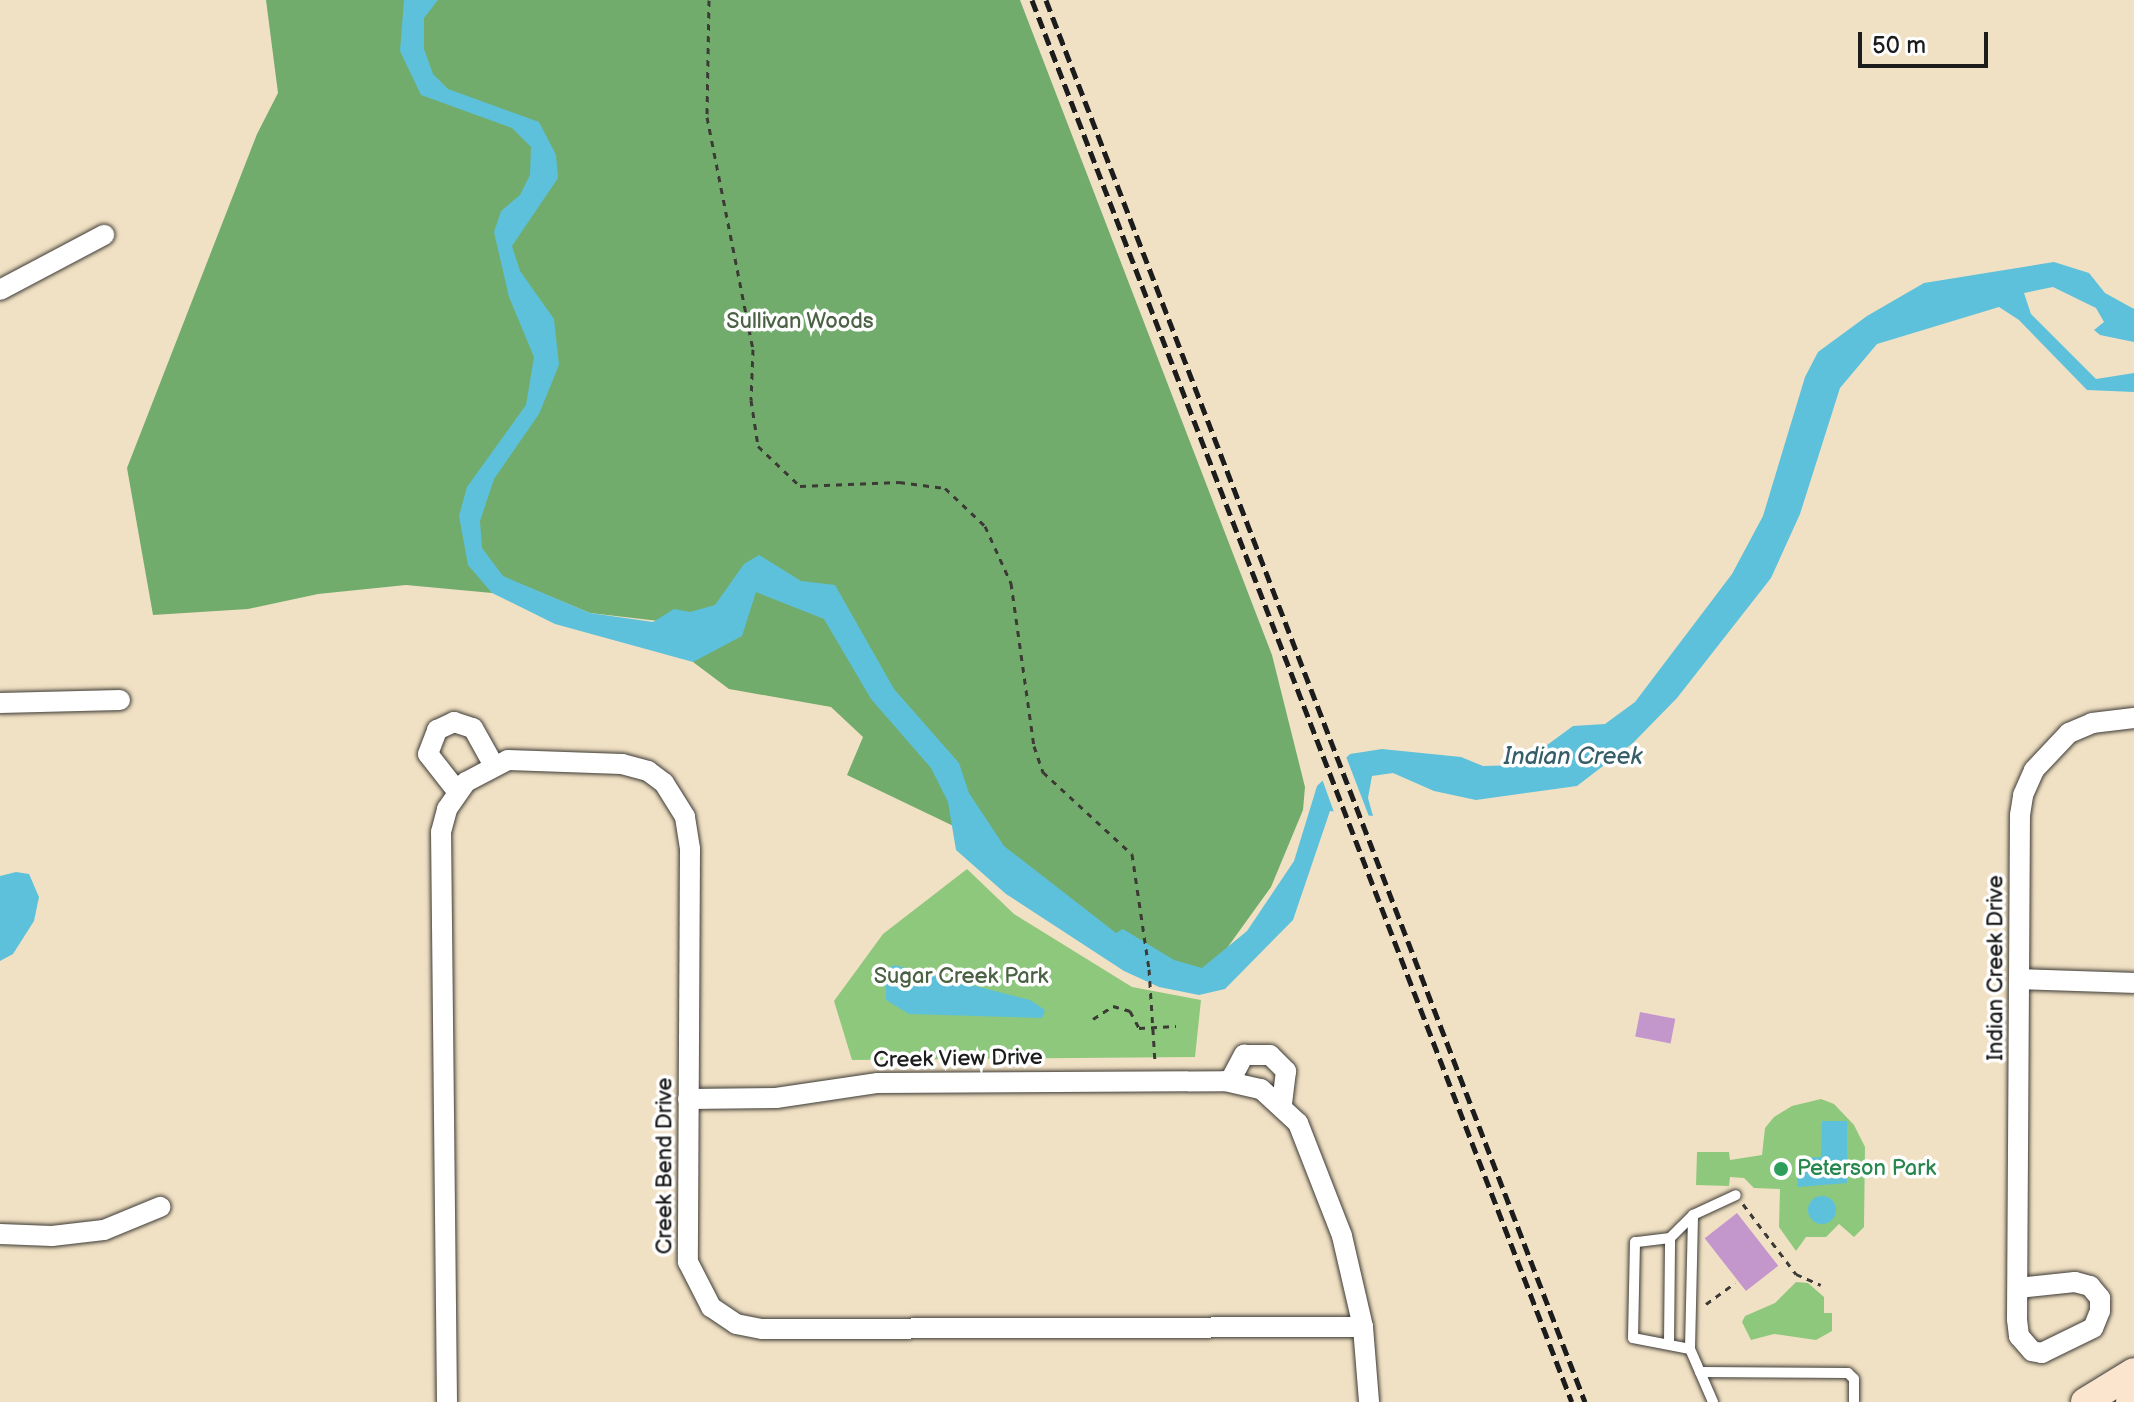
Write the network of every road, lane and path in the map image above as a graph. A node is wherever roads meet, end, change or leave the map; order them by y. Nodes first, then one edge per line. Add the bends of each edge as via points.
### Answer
1 (709, 0) edge
2 (104, 235) dead end
3 (0, 290) edge
4 (120, 700) dead end
5 (0, 703) edge
6 (2134, 718) edge
7 (493, 764) junction
8 (457, 791) junction
9 (2019, 979) junction
10 (2134, 983) edge
11 (1093, 1019) dead end
12 (1176, 1026) dead end
13 (1153, 1027) junction
14 (1155, 1057) dead end
15 (1230, 1081) junction
16 (688, 1099) junction
17 (1282, 1103) junction
18 (1736, 1195) joint
19 (160, 1207) dead end
20 (1693, 1215) junction
21 (0, 1234) edge
22 (1670, 1238) junction
23 (1735, 1283) dead end
24 (1821, 1285) dead end
25 (2018, 1288) junction
26 (1691, 1308) junction
27 (1363, 1327) junction
28 (1669, 1342) junction
29 (1690, 1349) junction
30 (1700, 1372) junction
31 (2134, 1372) edge
32 (447, 1402) edge
33 (1369, 1402) edge
34 (1713, 1402) edge
35 (1854, 1402) edge
36 (2085, 1402) edge

1 - 13 path via 707,117 753,349 751,400 758,446 800,486 899,482 945,488 985,526 1011,583 1034,746 1043,772 1132,854 1139,878
2 - 3 street
4 - 5 street
6 - 9 street, Indian Creek Drive via 2092,723 2069,733 2034,770 2020,815
7 - 8 street
7 - 8 street via 473,728 454,722 437,730 428,754
7 - 16 street, Creek Bend Drive via 622,764 648,771 676,798 690,849
8 - 32 street via 441,832
9 - 10 street
9 - 25 street, Indian Creek Drive
11 - 13 path via 1104,1009 1120,1006 1130,1011 1139,1028
12 - 13 path
13 - 14 path
15 - 16 street, Creek View Drive via 878,1083 776,1098
15 - 17 street, Creek View Drive via 1261,1089
15 - 17 street via 1244,1055 1270,1055 1286,1071
16 - 27 street, Creek Bend Drive via 688,1262 711,1307 736,1324 762,1329
17 - 27 street, Creek View Drive via 1303,1133 1342,1236
18 - 20 lane
18 - 24 path via 1796,1274
19 - 21 street via 104,1230
20 - 22 lane
20 - 26 lane
22 - 28 lane
22 - 28 lane via 1634,1245 1632,1335 1635,1340
23 - 26 path via 1703,1306
25 - 25 street, Indian Creek Drive via 2075,1282 2090,1286 2100,1298 2100,1311 2093,1328 2042,1353 2032,1351 2019,1336
26 - 29 lane
27 - 33 street, Creek View Drive
28 - 29 lane
29 - 30 lane
30 - 34 lane
30 - 35 lane via 1848,1373 1854,1379
31 - 36 main road

